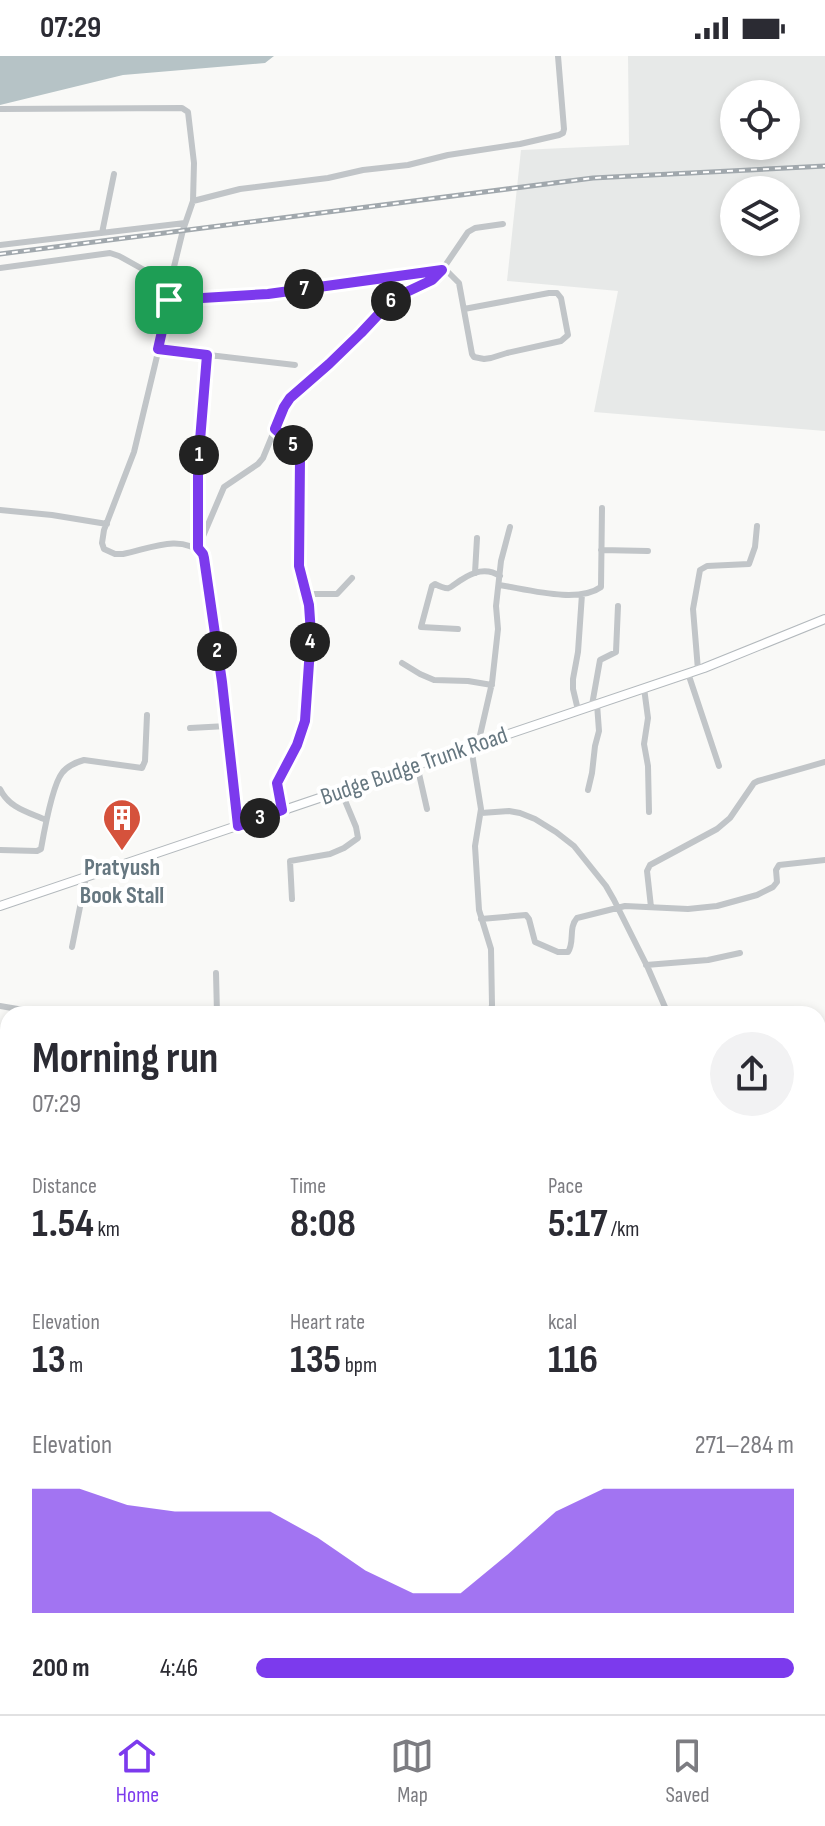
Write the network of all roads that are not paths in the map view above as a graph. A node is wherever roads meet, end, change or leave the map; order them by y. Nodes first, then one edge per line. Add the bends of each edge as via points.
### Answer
1 (558, 56) edge
2 (0, 109) edge
3 (114, 174) dead end
4 (193, 201) junction
5 (185, 223) junction
6 (503, 224) dead end
7 (102, 233) junction
8 (0, 245) edge
9 (0, 268) edge
10 (442, 270) junction
11 (172, 275) junction
12 (169, 300) junction
13 (464, 309) junction
14 (158, 349) junction
15 (207, 355) junction
16 (295, 365) dead end
17 (275, 429) junction
18 (602, 508) dead end
19 (0, 510) edge
20 (107, 524) junction
21 (757, 526) dead end
22 (510, 527) dead end
23 (477, 538) dead end
24 (198, 547) junction
25 (601, 550) junction
26 (648, 551) dead end
27 (475, 573) junction
28 (500, 576) junction
29 (352, 578) dead end
30 (499, 585) junction
31 (307, 594) junction
32 (582, 594) junction
33 (618, 606) dead end
34 (825, 619) edge
35 (458, 629) dead end
36 (402, 663) dead end
37 (698, 670) junction
38 (688, 673) junction
39 (492, 685) junction
40 (644, 688) junction
41 (595, 705) junction
42 (578, 710) junction
43 (147, 715) dead end
44 (227, 726) junction
45 (190, 728) dead end
46 (474, 745) junction
47 (825, 762) edge
48 (417, 765) junction
49 (719, 766) dead end
50 (0, 789) edge
51 (588, 790) dead end
52 (341, 791) junction
53 (427, 809) dead end
54 (282, 810) junction
55 (649, 812) dead end
56 (481, 813) junction
57 (46, 820) junction
58 (238, 826) junction
59 (0, 850) edge
60 (825, 860) edge
61 (86, 877) junction
62 (292, 899) dead end
63 (0, 906) edge
64 (651, 907) junction
65 (619, 908) junction
66 (481, 919) junction
67 (72, 947) dead end
68 (740, 953) dead end
69 (646, 965) junction
70 (216, 973) dead end
71 (217, 1006) edge
72 (492, 1006) edge
73 (664, 1006) edge

1 - 4 street via 564,129 559,135
2 - 4 street via 185,109 193,140
3 - 7 street
4 - 5 street
5 - 7 street
5 - 11 street
6 - 10 street via 468,232
7 - 8 street
9 - 11 street via 110,253 146,271
10 - 12 street via 268,294
10 - 13 street via 459,283
10 - 17 street via 391,301 290,398
11 - 12 street
12 - 14 street
13 - 13 street via 477,359 561,341 568,335 557,293
14 - 15 street
14 - 20 street via 134,452
15 - 16 street
15 - 24 street
17 - 24 street via 258,464 224,487
17 - 31 street via 299,454 299,566
18 - 25 street
19 - 20 street
20 - 24 street via 102,546 115,554 169,543
21 - 37 street via 749,564 700,570 693,609
22 - 28 street
23 - 27 street
24 - 44 street via 204,558
25 - 26 street
25 - 32 street via 601,587
27 - 28 street
27 - 35 street via 450,588 431,588 421,627
28 - 30 street
29 - 31 street via 337,594
30 - 32 street
30 - 39 street
31 - 54 street via 311,634 305,721 277,783
32 - 42 street via 573,679
33 - 41 street via 616,652 600,660
34 - 37 main road, Budge Budge Trunk Road
36 - 39 street via 434,680
37 - 38 main road, Budge Budge Trunk Road
38 - 40 main road, Budge Budge Trunk Road
38 - 49 street
39 - 46 street
40 - 41 main road, Budge Budge Trunk Road
40 - 55 street
41 - 42 main road, Budge Budge Trunk Road
41 - 51 street via 599,731
42 - 46 main road, Budge Budge Trunk Road
43 - 57 street via 144,766 75,763 60,775
44 - 45 street
44 - 58 street
46 - 48 main road, Budge Budge Trunk Road
46 - 56 street
47 - 64 street via 758,781 723,824 650,865
48 - 52 main road, Budge Budge Trunk Road
48 - 53 street
50 - 57 street via 18,809
52 - 54 main road, Budge Budge Trunk Road
52 - 62 street via 358,838 330,854 290,861
54 - 58 main road, Budge Budge Trunk Road
56 - 65 street via 520,813 556,832 574,846
56 - 66 street via 475,846
57 - 59 street via 40,850
58 - 61 main road, Budge Budge Trunk Road
60 - 64 street via 779,865 773,887 717,906
61 - 63 main road, Budge Budge Trunk Road
61 - 67 street
64 - 65 street
65 - 66 street via 577,918 568,952 535,942 526,915
65 - 69 street
66 - 72 street via 491,949
68 - 69 street
69 - 73 street
70 - 71 street

